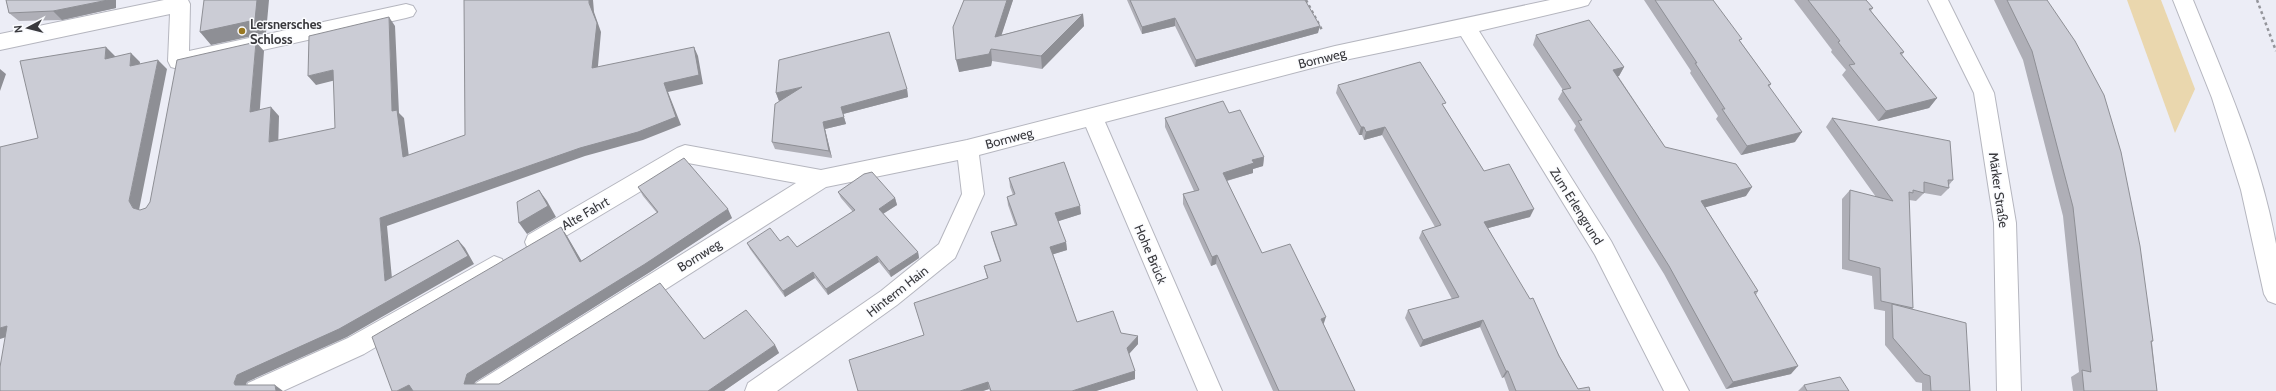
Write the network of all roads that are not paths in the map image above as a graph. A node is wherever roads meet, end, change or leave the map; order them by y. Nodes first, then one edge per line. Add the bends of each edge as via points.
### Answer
1 (1581, 0) edge
2 (1938, 0) edge
3 (2183, 0) edge
4 (406, 11) dead end
5 (1466, 27) junction
6 (0, 42) edge
7 (1092, 116) junction
8 (967, 149) junction
9 (821, 179) junction
10 (2276, 294) edge
11 (257, 391) edge
12 (485, 391) edge
13 (757, 391) edge
14 (1210, 391) edge
15 (1677, 391) edge
16 (2009, 391) edge

1 - 5 street, Bornweg
2 - 16 street, Märker Straße via 1984,93 2005,223
3 - 10 street via 2222,98 2252,190
4 - 6 street via 178,61 180,4
5 - 7 street, Bornweg via 1335,54
5 - 15 street, Zum Erlengrund via 1603,248
7 - 8 street, Bornweg
7 - 14 street, Hohe Brück
8 - 9 street, Bornweg
8 - 13 street, Hinterm Hain via 973,194 947,251 890,298
9 - 11 street, Alte Fahrt via 685,154 356,346
9 - 12 street, Bornweg

